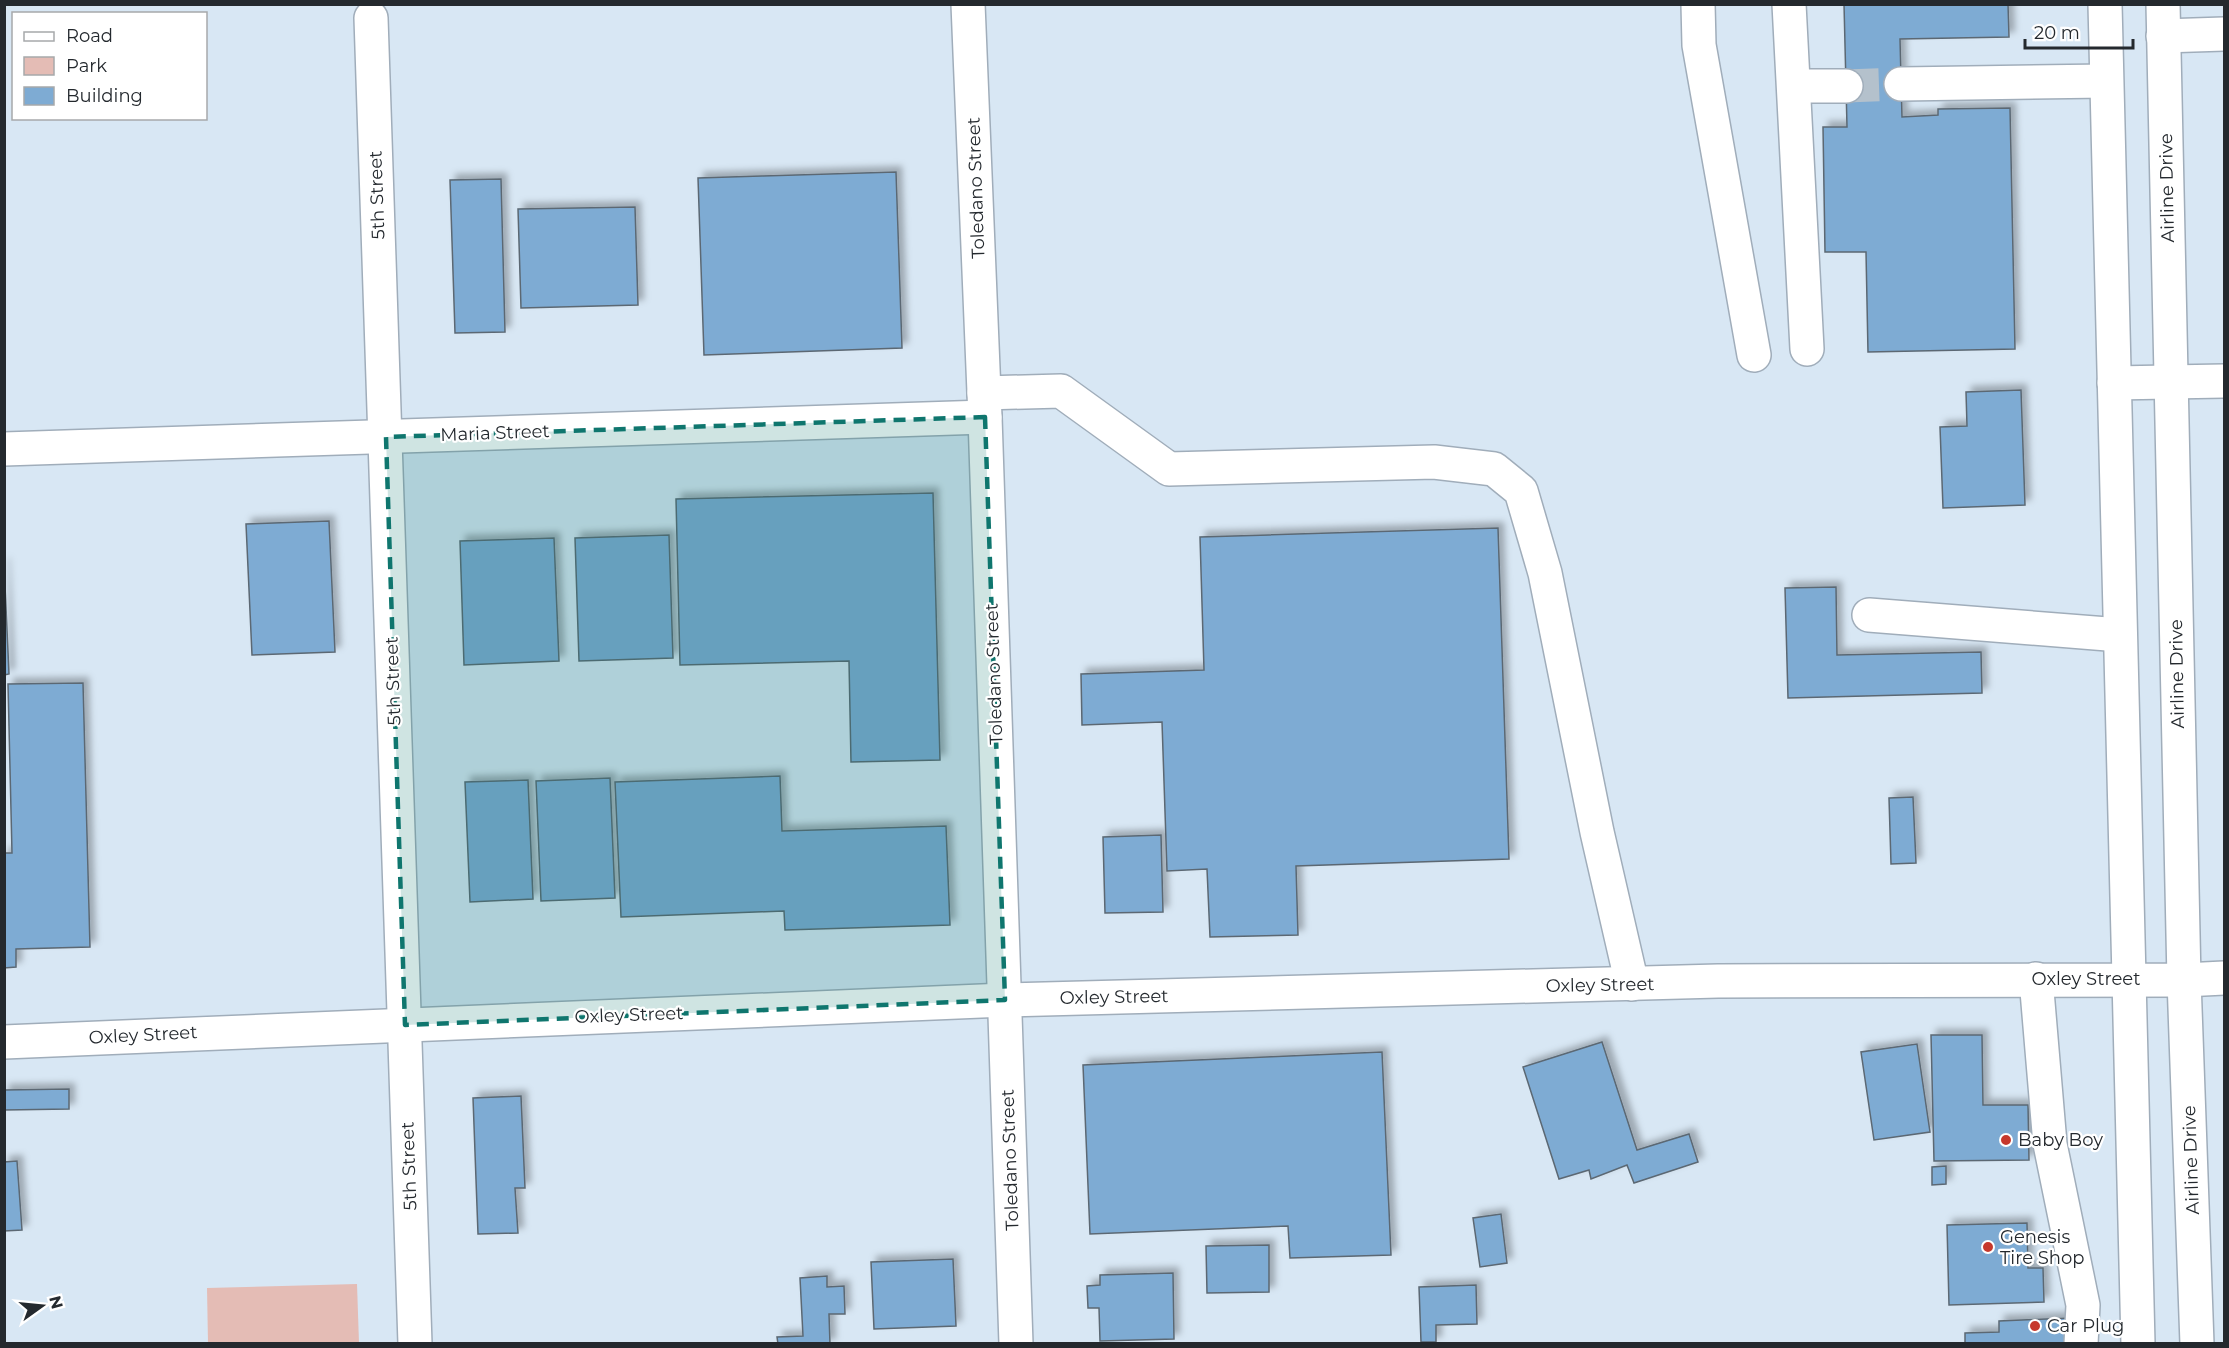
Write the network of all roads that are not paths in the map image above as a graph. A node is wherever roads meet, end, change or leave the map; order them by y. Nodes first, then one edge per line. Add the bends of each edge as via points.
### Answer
1 (968, 4) edge
2 (1698, 4) edge
3 (1788, 4) edge
4 (2105, 4) edge
5 (371, 18) dead end
6 (2163, 20) edge
7 (2224, 34) edge
8 (2106, 81) junction
9 (1901, 84) tunnel mouth
10 (1794, 86) junction
11 (1846, 86) tunnel mouth
12 (1807, 350) dead end
13 (1754, 354) dead end
14 (2224, 381) edge
15 (2114, 383) junction
16 (2171, 383) junction
17 (985, 405) junction
18 (386, 437) junction
19 (4, 449) edge
20 (1869, 615) dead end
21 (2120, 635) junction
22 (2224, 978) edge
23 (2036, 979) junction
24 (2127, 979) junction
25 (2184, 980) junction
26 (1632, 984) junction
27 (1005, 1000) junction
28 (405, 1025) junction
29 (4, 1042) edge
30 (415, 1344) edge
31 (1016, 1344) edge
32 (2081, 1344) edge
33 (2138, 1344) edge
34 (2197, 1344) edge

1 - 17 main road, Toledano Street
2 - 13 main road via 1698,45
3 - 10 main road
4 - 8 main road
5 - 18 main road, 5th Street
6 - 7 main road
6 - 16 main road, Airline Drive
8 - 9 main road
8 - 15 main road
10 - 11 main road
10 - 12 main road
14 - 16 main road
15 - 16 main road
15 - 21 main road
16 - 25 main road, Airline Drive
17 - 18 main road, Maria Street
17 - 26 main road, Maria Street via 1061,391 1169,469 1434,462 1494,469 1521,491 1545,573
17 - 27 main road, Toledano Street
18 - 19 main road, Maria Street
18 - 28 main road, 5th Street
20 - 21 main road
21 - 24 main road
22 - 25 main road, Oxley Street
23 - 24 main road, Oxley Street
23 - 26 main road, Oxley Street
23 - 32 main road via 2050,1144 2083,1305
24 - 25 main road, Oxley Street
24 - 33 main road
25 - 34 main road, Airline Drive
26 - 27 main road, Oxley Street
27 - 28 main road, Oxley Street
27 - 31 main road, Toledano Street
28 - 29 main road, Oxley Street
28 - 30 main road, 5th Street

